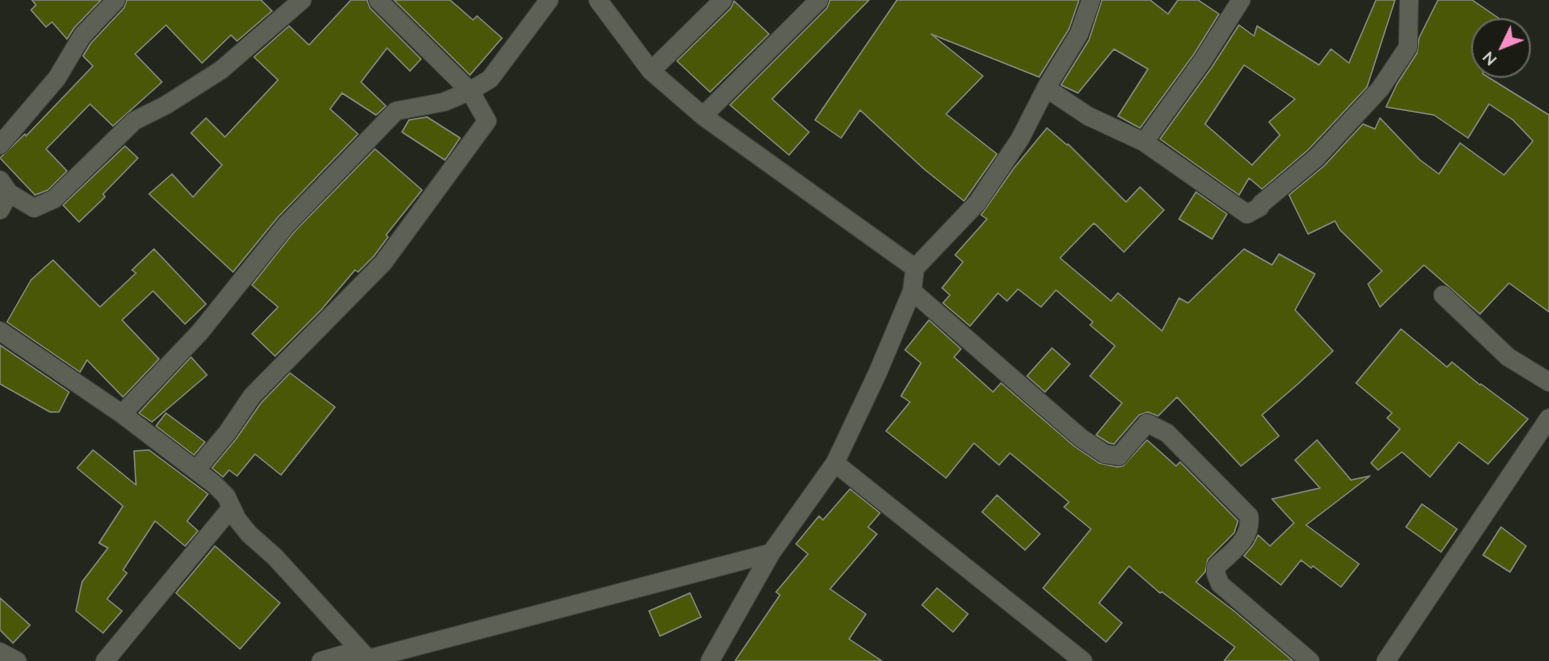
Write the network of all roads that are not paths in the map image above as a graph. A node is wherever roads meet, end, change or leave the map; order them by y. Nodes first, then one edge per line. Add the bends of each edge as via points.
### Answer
1 (116, 0) edge
2 (302, 0) edge
3 (378, 0) edge
4 (549, 0) edge
5 (598, 0) edge
6 (723, 0) edge
7 (819, 0) edge
8 (1091, 0) edge
9 (1242, 0) edge
10 (1409, 0) edge
11 (651, 70) junction
12 (1046, 88) junction
13 (470, 91) junction
14 (703, 116) junction
15 (1144, 142) junction
16 (0, 145) edge
17 (5, 187) edge
18 (0, 210) edge
19 (915, 268) junction
20 (912, 291) junction
21 (1443, 295) dead end
22 (0, 331) edge
23 (1549, 382) edge
24 (122, 414) junction
25 (1549, 418) edge
26 (835, 463) junction
27 (196, 470) junction
28 (231, 507) junction
29 (771, 552) junction
30 (0, 652) edge
31 (366, 657) edge
32 (17, 661) edge
33 (105, 661) edge
34 (321, 661) edge
35 (710, 661) edge
36 (1083, 661) edge
37 (1310, 661) edge
38 (1386, 661) edge

1 - 16 street via 82,36 57,78
2 - 17 street via 221,70 134,121 54,199 34,208
3 - 13 street
4 - 13 street via 490,79
5 - 11 street
6 - 11 street
7 - 14 street
8 - 12 street via 1079,34
9 - 15 street
10 - 15 street via 1408,47 1380,89 1316,158 1247,214
11 - 14 street
12 - 15 street via 1088,116
12 - 19 street via 1020,139 977,203
13 - 24 street via 444,102 396,111 286,225 200,332
13 - 27 street via 487,121 383,262 252,396
14 - 19 street
17 - 18 street
19 - 20 street
20 - 26 street
20 - 37 street via 1105,454 1119,456 1147,423 1167,433 1249,516 1248,535 1216,567 1220,584
21 - 23 street via 1508,357
22 - 24 street
24 - 27 street
25 - 38 street
26 - 29 street
26 - 36 street
27 - 28 street via 226,496
28 - 31 street via 249,534
28 - 33 street
29 - 31 street
29 - 35 street
30 - 32 street
31 - 34 street via 352,652

